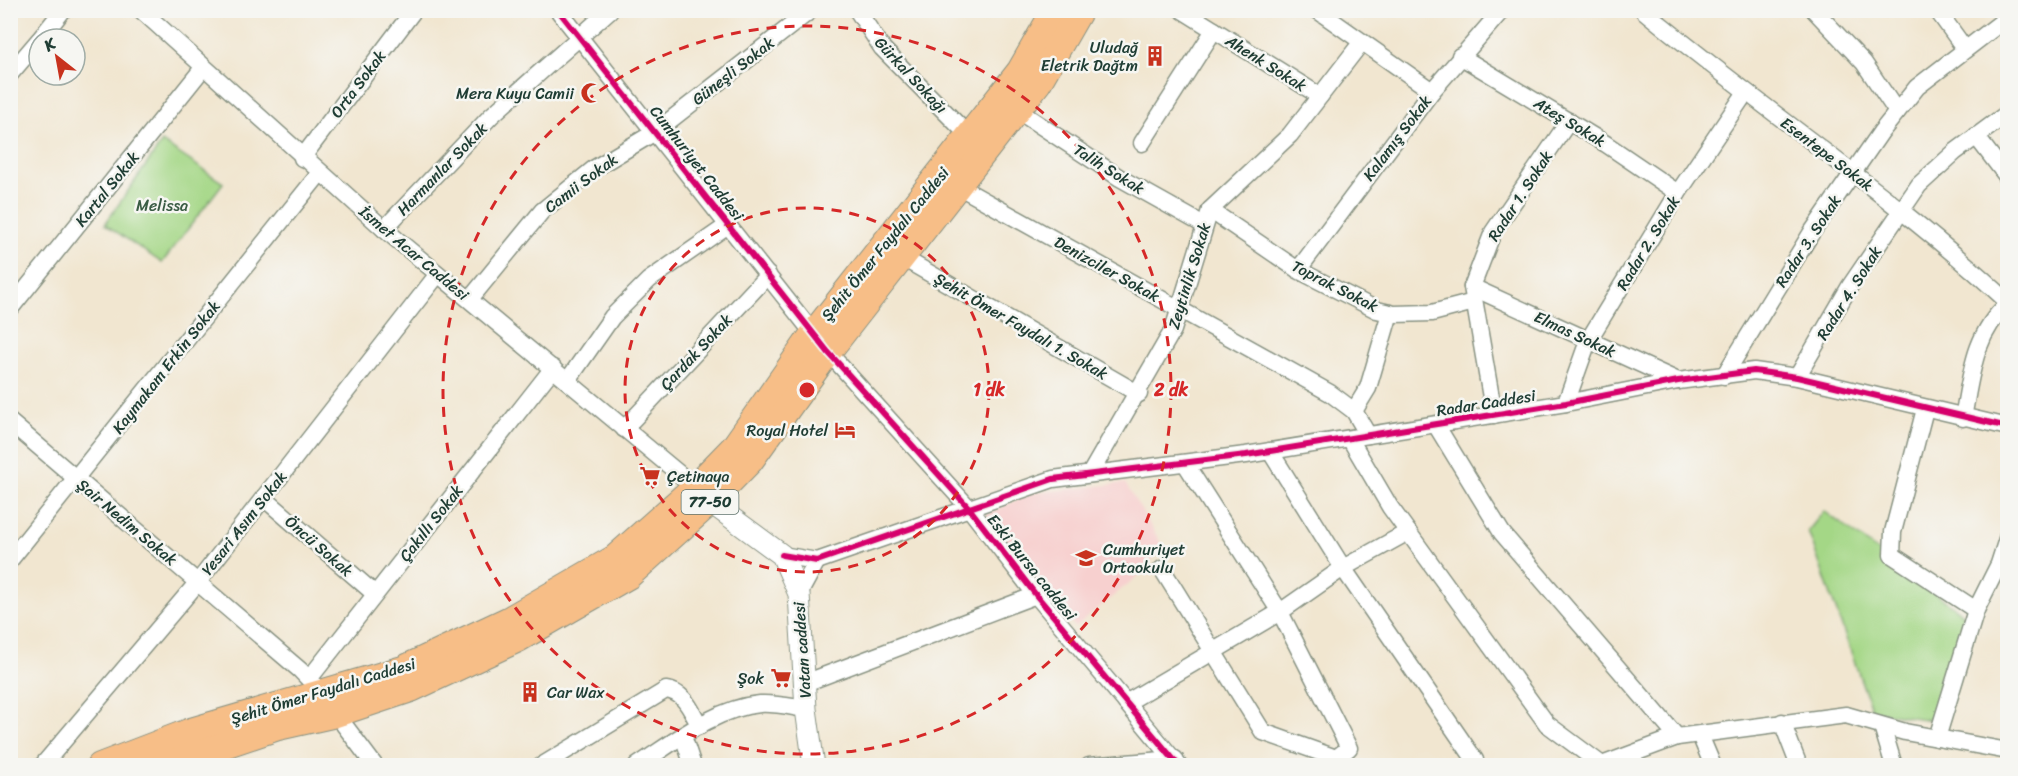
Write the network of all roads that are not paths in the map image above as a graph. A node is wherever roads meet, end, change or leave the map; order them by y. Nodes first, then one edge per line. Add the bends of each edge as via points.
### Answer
1 (63, 10) edge
2 (414, 10) edge
3 (558, 10) edge
4 (610, 10) edge
5 (811, 10) edge
6 (857, 10) edge
7 (1055, 10) edge
8 (1080, 10) edge
9 (1182, 10) edge
10 (1502, 10) edge
11 (1643, 10) edge
12 (1814, 10) edge
13 (1937, 10) edge
14 (1319, 11) edge
15 (144, 12) edge
16 (2007, 17) edge
17 (49, 27) edge
18 (1214, 30) junction
19 (581, 38) junction
20 (1361, 43) junction
21 (1965, 50) junction
22 (27, 53) edge
23 (1460, 56) junction
24 (203, 68) junction
25 (10, 74) edge
26 (1432, 91) junction
27 (1746, 92) junction
28 (1320, 96) junction
29 (1017, 110) junction
30 (1897, 112) junction
31 (2007, 113) edge
32 (1569, 121) junction
33 (656, 132) junction
34 (1976, 136) junction
35 (970, 137) junction
36 (1142, 143) dead end
37 (302, 158) junction
38 (320, 173) junction
39 (1852, 173) junction
40 (2007, 178) edge
41 (958, 186) junction
42 (1678, 193) junction
43 (1903, 210) junction
44 (1207, 217) junction
45 (729, 225) junction
46 (384, 229) junction
47 (903, 258) junction
48 (1298, 270) junction
49 (438, 274) junction
50 (768, 275) junction
51 (1473, 295) junction
52 (470, 299) junction
53 (2007, 303) edge
54 (10, 309) edge
55 (1180, 310) junction
56 (1390, 313) junction
57 (1588, 341) junction
58 (821, 343) junction
59 (553, 368) junction
60 (1724, 376) junction
61 (1797, 377) junction
62 (568, 380) junction
63 (1678, 381) junction
64 (1139, 394) junction
65 (1566, 403) junction
66 (1925, 409) junction
67 (1354, 411) junction
68 (1494, 415) junction
69 (1963, 418) junction
70 (10, 422) edge
71 (1436, 424) junction
72 (2007, 427) edge
73 (624, 429) junction
74 (1368, 435) junction
75 (1350, 439) junction
76 (1269, 452) junction
77 (1185, 463) junction
78 (1090, 474) junction
79 (77, 479) junction
80 (702, 495) junction
81 (264, 498) junction
82 (969, 508) junction
83 (1408, 532) junction
84 (2007, 536) edge
85 (782, 555) junction
86 (10, 560) edge
87 (816, 561) junction
88 (1343, 568) junction
89 (1162, 569) dead end
90 (198, 582) junction
91 (375, 594) junction
92 (799, 594) junction
93 (1036, 595) junction
94 (1976, 610) junction
95 (1280, 612) junction
96 (1213, 652) junction
97 (805, 683) junction
98 (323, 696) junction
99 (1126, 704) junction
100 (806, 709) junction
101 (1782, 722) junction
102 (700, 726) junction
103 (1882, 726) junction
104 (1700, 735) junction
105 (682, 736) junction
106 (1677, 737) junction
107 (1937, 738) junction
108 (2007, 751) edge
109 (203, 759) edge
110 (1474, 760) dead end
111 (1177, 762) edge
112 (1619, 762) edge
113 (42, 765) edge
114 (100, 765) edge
115 (162, 765) edge
116 (375, 765) edge
117 (541, 765) edge
118 (637, 765) edge
119 (693, 765) edge
120 (814, 765) edge
121 (1089, 765) edge
122 (1713, 765) edge
123 (1799, 765) edge
124 (1894, 765) edge

1 - 17 street
2 - 37 street, Orta Sokak
3 - 19 street, Cumhuriyet Caddesi
4 - 19 street, Harmanlar Sokak
5 - 33 street, Güneşli Sokak
6 - 35 street, Gürkal Sokağı via 882,48
7 - 35 main road, Şehit Ömer Faydalı Caddesi / 77-50 via 1020,71
8 - 29 main road, Şehit Ömer Faydalı Caddesi / 77-50 via 1038,83
9 - 18 street, Ahenk Sokak
10 - 23 street, Kalamış Sokak
11 - 27 street, Esentepe Sokak
12 - 30 street via 1864,63
13 - 21 street
14 - 20 street
15 - 24 street, İsmet Acar Caddesi
16 - 21 street, Radar 3. Sokak
18 - 28 street, Ahenk Sokak
18 - 36 street
19 - 33 street, Cumhuriyet Caddesi
19 - 46 street, Harmanlar Sokak via 491,116
20 - 26 street
20 - 28 street, Zeytinlik Sokak
21 - 30 street, Radar 3. Sokak via 1917,87
22 - 25 street
23 - 26 street, Kalamış Sokak
23 - 32 street, Ateş Sokak
24 - 37 street, İsmet Acar Caddesi
24 - 54 street, Kartal Sokak
26 - 48 street, Kalamış Sokak
27 - 39 street, Esentepe Sokak
27 - 42 street, Radar 2. Sokak
28 - 44 street, Zeytinlik Sokak via 1290,135
29 - 41 main road, Şehit Ömer Faydalı Caddesi / 77-50
29 - 44 street, Talih Sokak via 1120,178
30 - 39 street, Radar 3. Sokak
31 - 34 street, Radar 4. Sokak
32 - 42 street, Ateş Sokak
32 - 51 street, Radar 1. Sokak via 1493,232
33 - 45 street, Cumhuriyet Caddesi
33 - 52 street, Camii Sokak via 595,168 542,211
34 - 40 street
34 - 43 street, Radar 4. Sokak via 1919,185
35 - 58 main road, Şehit Ömer Faydalı Caddesi / 77-50
37 - 38 street, İsmet Acar Caddesi
38 - 46 street, İsmet Acar Caddesi
38 - 79 street, Kaymakam Erkin Sokak
39 - 43 street, Esentepe Sokak
39 - 60 street, Radar 3. Sokak
41 - 47 main road, Şehit Ömer Faydalı Caddesi / 77-50
41 - 55 street, Denizciler Sokak
42 - 57 street, Radar 2. Sokak
43 - 53 street, Esentepe Sokak
43 - 61 street, Radar 4. Sokak via 1850,286
44 - 48 street, Toprak Sokak
44 - 55 street, Zeytinlik Sokak
45 - 50 street, Cumhuriyet Caddesi
45 - 62 street via 649,280 612,317
46 - 49 street, İsmet Acar Caddesi
47 - 58 main road, Şehit Ömer Faydalı Caddesi / 77-50
47 - 64 street, Şehit Ömer Faydalı 1. Sokak
48 - 56 street, Toprak Sokak
49 - 52 street, İsmet Acar Caddesi
49 - 81 street, Yesari Asım Sokak
50 - 58 street, Cumhuriyet Caddesi
50 - 73 street, Çardak Sokak
51 - 56 street, Toprak Sokak via 1432,313
51 - 57 street, Elmas Sokak
51 - 68 street
52 - 59 street, İsmet Acar Caddesi
53 - 69 street via 1992,317 1977,347
55 - 64 street, Zeytinlik Sokak
55 - 67 street, Denizciler Sokak via 1330,393
56 - 67 street via 1368,388
57 - 63 street, Elmas Sokak
57 - 65 street, Radar 2. Sokak
58 - 80 main road, Şehit Ömer Faydalı Caddesi / 77-50 via 750,461
58 - 82 street, Eski Bursa caddesi
59 - 62 street, İsmet Acar Caddesi
59 - 91 street, Çakıllı Sokak
60 - 61 street, Radar Caddesi via 1754,371
60 - 63 street, Radar Caddesi
61 - 66 street, Radar Caddesi
62 - 73 street, İsmet Acar Caddesi
63 - 65 street, Radar Caddesi
64 - 78 street, Zeytinlik Sokak
65 - 68 street, Radar Caddesi
66 - 69 street, Radar Caddesi
66 - 94 street via 1893,532 1892,555
67 - 74 street, Denizciler Sokak
68 - 71 street, Radar Caddesi
69 - 72 street, Radar Caddesi
70 - 79 street, Şair Nedim Sokak
71 - 74 street, Radar Caddesi
71 - 106 street via 1502,533
73 - 80 street, İsmet Acar Caddesi
74 - 75 street, Radar Caddesi
75 - 76 street, Radar Caddesi
75 - 83 street
76 - 77 street, Radar Caddesi
76 - 88 street
77 - 78 street, Radar Caddesi
77 - 95 street
78 - 82 street, Radar Caddesi via 1053,479
79 - 86 street, Kaymakam Erkin Sokak
79 - 90 street, Şair Nedim Sokak
80 - 85 street
80 - 98 main road, Şehit Ömer Faydalı Caddesi / 77-50 via 628,576 518,639 411,689
81 - 90 street, Yesari Asım Sokak
81 - 91 street, Öncü Sokak
82 - 87 street, Radar Caddesi
82 - 93 street, Eski Bursa caddesi
83 - 88 street
83 - 112 street via 1547,724 1602,765
84 - 94 street via 1999,564
85 - 87 street
85 - 92 street, Vatan caddesi
87 - 92 street
88 - 95 street
88 - 110 street
89 - 96 street
90 - 98 street, Şair Nedim Sokak
90 - 113 street, Yesari Asım Sokak
91 - 98 street, Çakıllı Sokak
92 - 97 street, Vatan caddesi
93 - 97 street
93 - 99 street, Eski Bursa caddesi
94 - 107 street
95 - 96 street
95 - 96 street via 1349,748 1336,758 1263,732
96 - 99 street
97 - 100 street, Vatan caddesi
98 - 109 main road, Şehit Ömer Faydalı Caddesi / 77-50 via 278,727
98 - 114 main road, Şehit Ömer Faydalı Caddesi / 77-50 via 191,731
98 - 116 street, Şair Nedim Sokak
99 - 111 street, Eski Bursa caddesi
100 - 102 street via 762,704 739,708
100 - 120 street, Vatan caddesi
101 - 103 street via 1846,715
101 - 104 street
101 - 123 street
102 - 105 street
102 - 117 street via 684,698 676,691 666,690
103 - 107 street
103 - 124 street
104 - 106 street
104 - 122 street
105 - 118 street
105 - 119 street
106 - 112 street
107 - 108 street
109 - 115 main road, Şehit Ömer Faydalı Caddesi / 77-50
111 - 121 street

